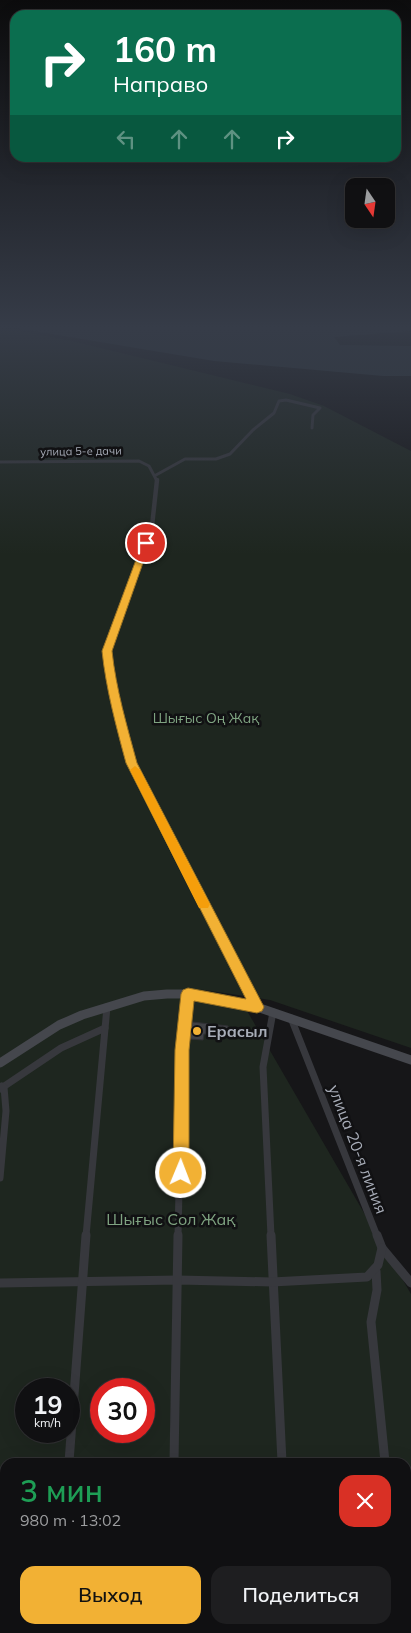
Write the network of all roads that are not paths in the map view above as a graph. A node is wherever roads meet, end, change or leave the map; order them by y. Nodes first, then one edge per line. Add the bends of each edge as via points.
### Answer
1 (279, 403) edge
2 (300, 403) edge
3 (312, 428) dead end
4 (0, 462) edge
5 (156, 475) junction
6 (188, 994) junction
7 (106, 1007) junction
8 (257, 1007) junction
9 (272, 1012) junction
10 (291, 1018) junction
11 (105, 1028) junction
12 (411, 1060) edge
13 (0, 1063) edge
14 (1, 1087) edge
15 (0, 1178) edge
16 (382, 1248) junction
17 (376, 1271) junction
18 (178, 1280) junction
19 (272, 1282) junction
20 (0, 1283) edge
21 (82, 1283) junction
22 (411, 1284) edge
23 (69, 1458) edge
24 (174, 1458) edge
25 (282, 1458) edge
26 (385, 1458) edge

1 - 5 street via 277,410 232,453 221,458 180,460
2 - 3 street via 320,408 313,415
4 - 5 street, улица 5-е дачи via 139,461
5 - 8 street via 159,487 152,526 107,651 109,668 131,763
6 - 7 street via 144,996
6 - 8 street
6 - 18 street via 182,1050
7 - 11 street
7 - 13 street via 59,1025
8 - 9 street
9 - 10 street
9 - 19 street via 263,1067
10 - 12 street
10 - 16 street, улица 20-я линия
11 - 14 street via 61,1048
11 - 21 street
14 - 15 street via 6,1111
16 - 17 street
16 - 22 street, улица 20-я линия
17 - 19 street via 367,1278
17 - 26 street via 377,1290 371,1322
18 - 19 street
18 - 21 street
18 - 24 street
19 - 25 street
20 - 21 street
21 - 23 street

